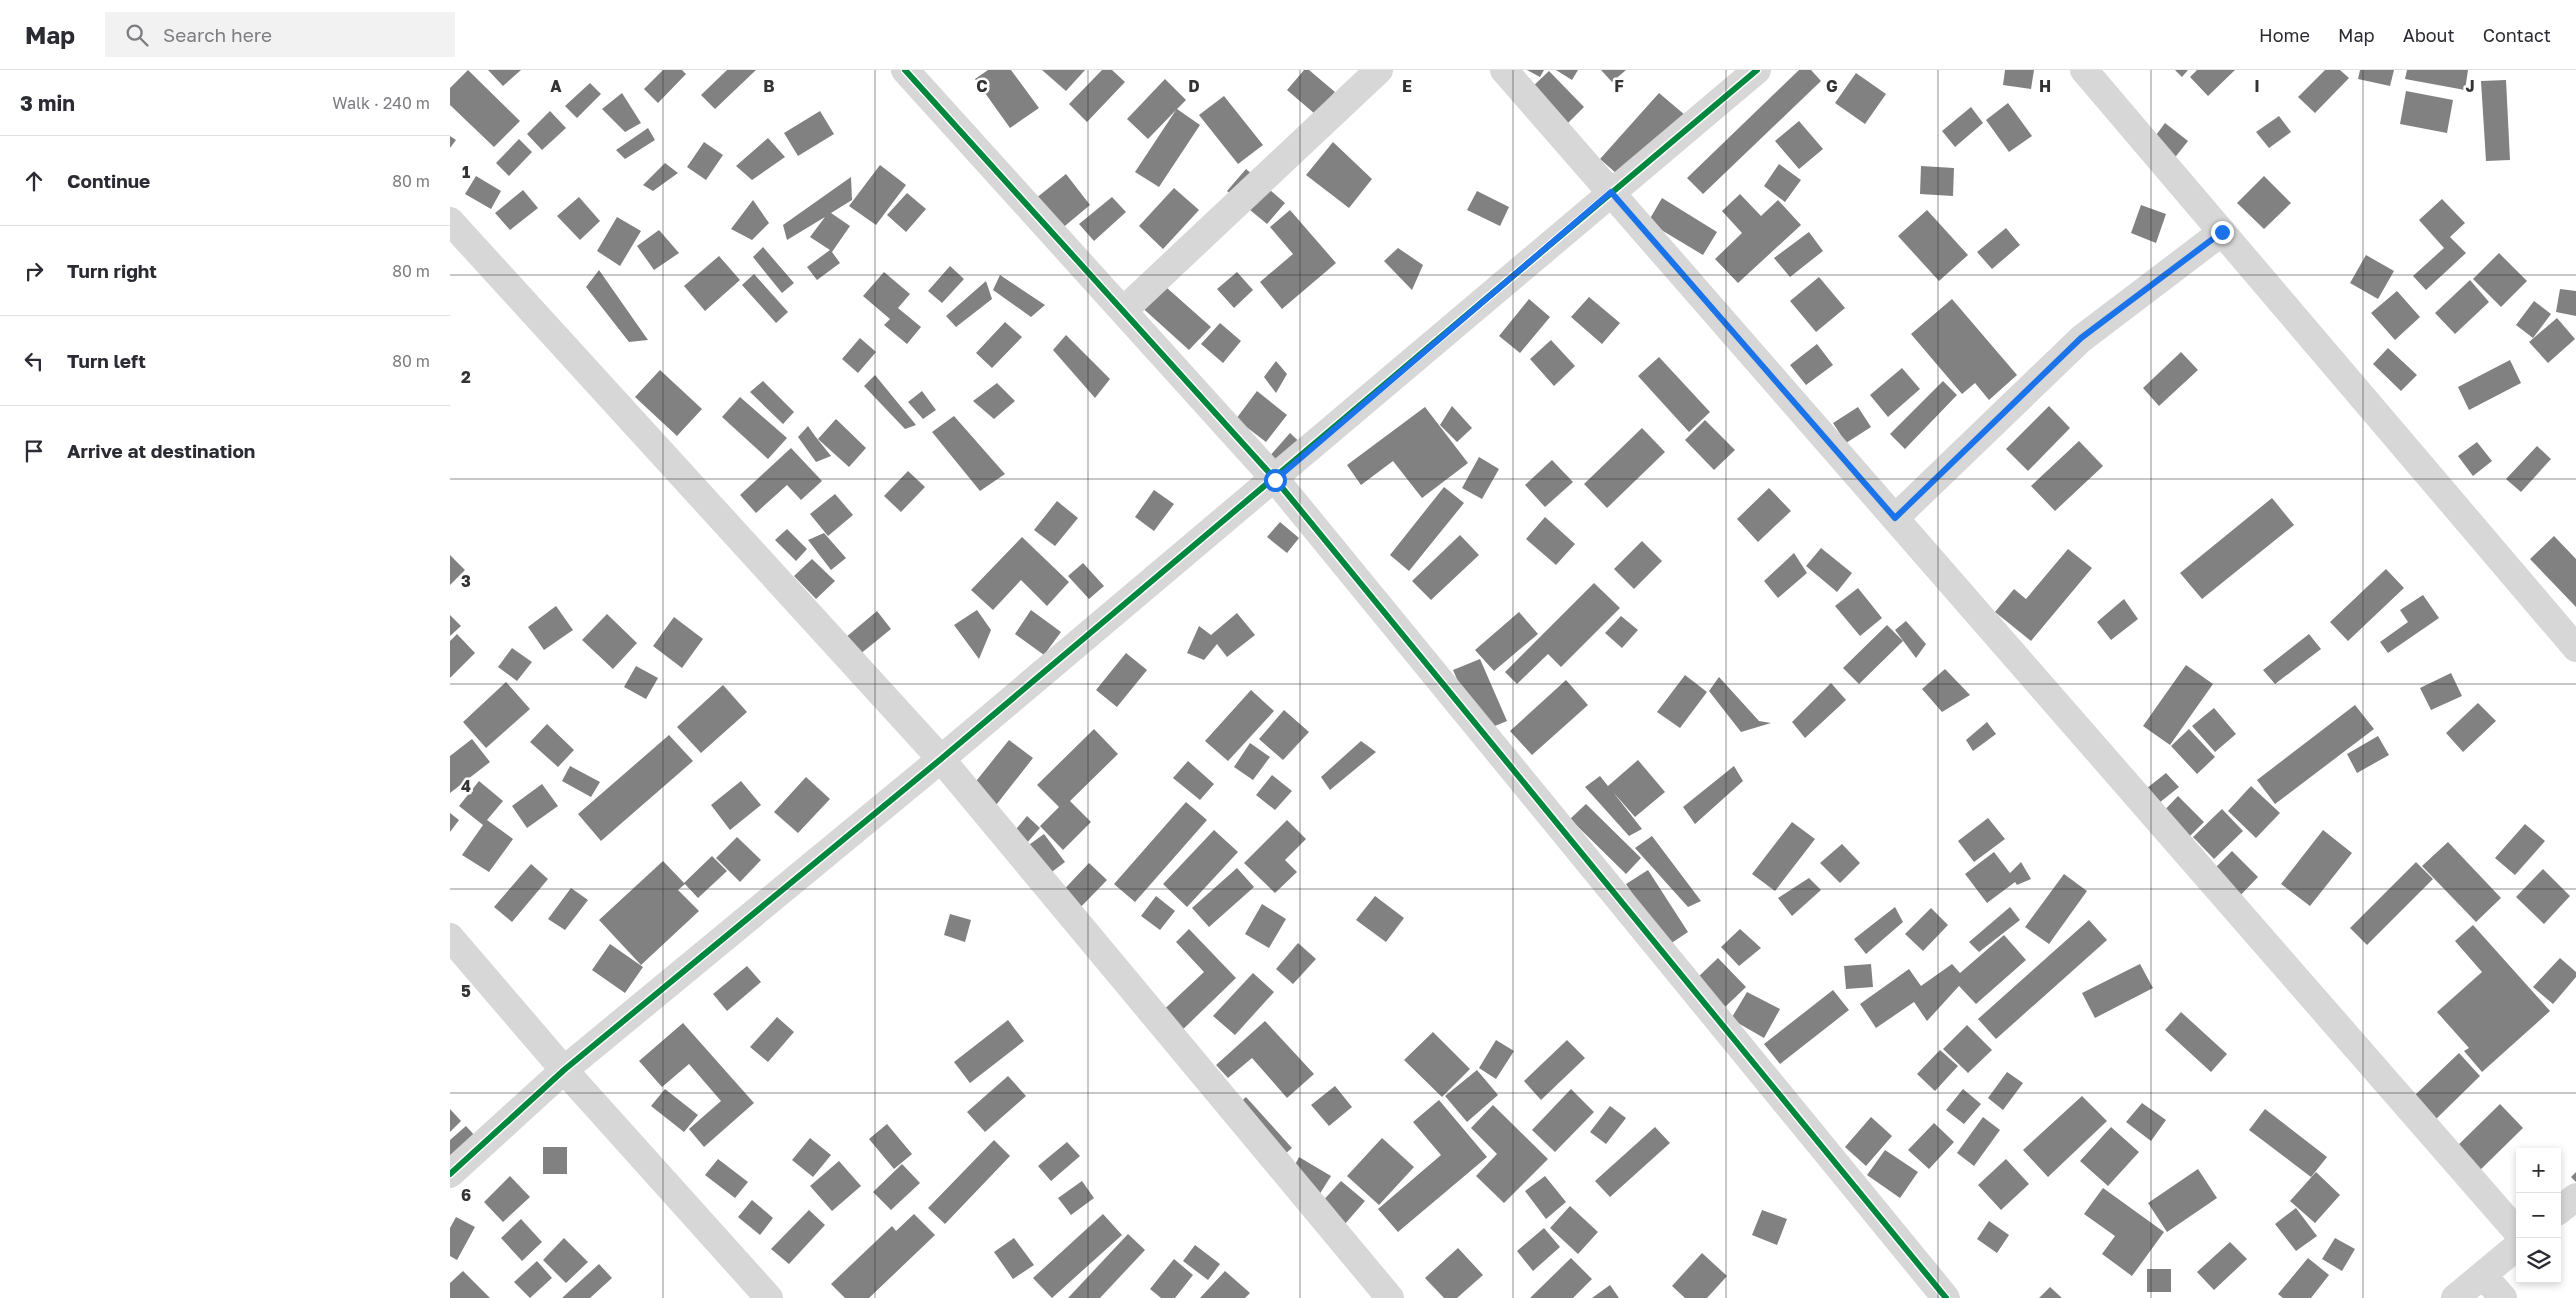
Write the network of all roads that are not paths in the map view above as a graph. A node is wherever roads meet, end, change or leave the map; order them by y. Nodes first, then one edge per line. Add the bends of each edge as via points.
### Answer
1 (905, 70) edge
2 (1379, 70) edge
3 (1504, 70) edge
4 (1757, 70) edge
5 (2084, 70) edge
6 (1611, 192) junction
7 (450, 221) edge
8 (2222, 232) junction
9 (1123, 311) junction
10 (1275, 480) junction
11 (1895, 518) junction
12 (2576, 648) edge
13 (941, 760) junction
14 (450, 937) edge
15 (564, 1070) junction
16 (450, 1174) edge
17 (2576, 1197) edge
18 (2561, 1209) edge
19 (2516, 1230) edge
20 (2516, 1247) edge
21 (2483, 1275) junction
22 (769, 1298) edge
23 (1390, 1298) edge
24 (1946, 1298) edge
25 (2455, 1298) edge
26 (2503, 1298) edge

1 - 9 street
2 - 9 street
3 - 6 street
4 - 6 street
5 - 8 street
6 - 10 street
6 - 11 street
7 - 13 street
8 - 11 street via 2081,338
8 - 12 street
9 - 10 street
10 - 13 street
10 - 24 street
11 - 19 street
13 - 15 street
13 - 23 street
14 - 15 street
15 - 16 street
15 - 22 street
17 - 18 street
20 - 21 street
21 - 25 street
21 - 26 street

